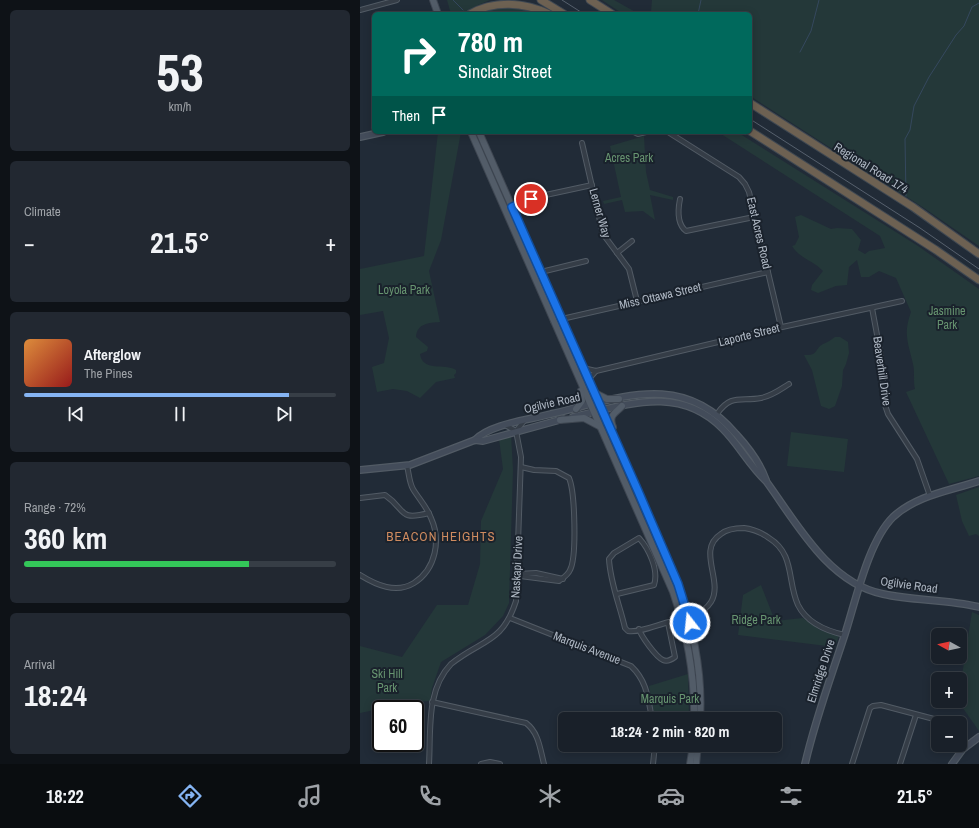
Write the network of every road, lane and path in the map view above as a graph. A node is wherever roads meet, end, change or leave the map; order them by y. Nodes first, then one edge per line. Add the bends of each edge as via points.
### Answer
1 (398, 0) edge
2 (433, 0) edge
3 (541, 0) edge
4 (591, 0) edge
5 (360, 10) edge
6 (437, 12) edge
7 (473, 12) edge
8 (544, 12) edge
9 (561, 12) edge
10 (609, 12) edge
11 (752, 104) edge
12 (752, 132) edge
13 (374, 134) edge
14 (472, 134) edge
15 (480, 134) edge
16 (671, 134) edge
17 (360, 137) edge
18 (582, 143) dead end
19 (592, 185) junction
20 (680, 199) dead end
21 (512, 207) junction
22 (505, 210) junction
23 (754, 217) junction
24 (632, 241) dead end
25 (617, 253) junction
26 (979, 254) edge
27 (586, 261) dead end
28 (541, 272) junction
29 (768, 272) junction
30 (979, 280) edge
31 (637, 301) junction
32 (902, 301) dead end
33 (872, 308) junction
34 (560, 318) junction
35 (553, 320) junction
36 (781, 327) junction
37 (583, 367) junction
38 (575, 370) junction
39 (596, 371) junction
40 (588, 380) junction
41 (789, 384) dead end
42 (593, 392) junction
43 (619, 399) junction
44 (599, 403) junction
45 (591, 405) junction
46 (622, 406) junction
47 (576, 409) junction
48 (602, 410) junction
49 (594, 412) junction
50 (717, 414) junction
51 (560, 420) junction
52 (524, 421) junction
53 (505, 425) junction
54 (600, 427) junction
55 (516, 431) junction
56 (474, 440) junction
57 (620, 452) junction
58 (407, 466) junction
59 (521, 467) junction
60 (360, 470) edge
61 (766, 481) junction
62 (979, 482) edge
63 (638, 491) junction
64 (631, 494) junction
65 (930, 496) junction
66 (360, 498) edge
67 (429, 514) junction
68 (516, 574) junction
69 (360, 575) edge
70 (860, 586) junction
71 (617, 594) junction
72 (979, 607) edge
73 (689, 617) junction
74 (510, 618) junction
75 (682, 619) junction
76 (668, 623) junction
77 (639, 629) junction
78 (845, 635) junction
79 (432, 702) junction
80 (651, 712) edge
81 (694, 712) edge
82 (700, 712) edge
83 (916, 715) junction
84 (931, 718) edge
85 (979, 737) edge
86 (967, 744) edge
87 (654, 752) edge
88 (692, 752) edge
89 (697, 752) edge
90 (959, 752) edge
91 (429, 764) edge
92 (481, 764) edge
93 (500, 764) edge
94 (544, 764) edge
95 (653, 764) edge
96 (690, 764) edge
97 (696, 764) edge
98 (804, 764) edge
99 (852, 764) edge
100 (900, 764) edge
101 (952, 764) edge

1 - 5 street
2 - 6 main road
3 - 9 highway
4 - 10 highway
7 - 8 highway via 483,6 501,2 519,3
11 - 26 highway, Regional Road 174 via 913,207
12 - 30 highway
13 - 17 street
14 - 22 main road
15 - 21 main road
16 - 23 street, East Acres Road via 739,177 749,192
18 - 19 street, Lerner Way
19 - 21 street via 540,196
19 - 25 street, Lerner Way via 603,234
20 - 23 street via 678,210 686,231
21 - 22 street
21 - 28 main road
22 - 35 main road
23 - 29 street, East Acres Road
24 - 25 street
25 - 31 street, Lerner Way via 629,269
27 - 28 street
28 - 34 main road
29 - 31 street, Miss Ottawa Street
29 - 36 street, East Acres Road
31 - 34 street, Miss Ottawa Street
32 - 33 street, Laporte Street
33 - 36 street, Laporte Street
33 - 65 street, Beaverhill Drive via 887,409 917,459
34 - 35 street, Miss Ottawa Street
34 - 37 main road
35 - 38 main road
36 - 39 street, Laporte Street
37 - 39 street
37 - 40 main road
38 - 45 main road
38 - 47 main road via 583,398
39 - 40 street
40 - 42 main road
41 - 50 street via 761,398 736,399 728,402
42 - 43 main road via 607,399
42 - 44 main road
43 - 44 street, Ogilvie Road
43 - 50 street, Ogilvie Road via 650,393 675,395 698,402
44 - 45 street, Ogilvie Road
44 - 48 main road
45 - 47 street, Ogilvie Road
45 - 49 main road
46 - 48 street, Ogilvie Road
46 - 57 main road via 610,418
46 - 61 street, Ogilvie Road via 664,401 682,403 702,412 724,430
47 - 52 street, Ogilvie Road
48 - 49 street, Ogilvie Road
48 - 57 main road
49 - 51 street, Ogilvie Road
49 - 54 main road
50 - 61 street, Ogilvie Road via 763,470
51 - 54 main road via 584,418
51 - 55 street, Ogilvie Road
52 - 53 street, Ogilvie Road
52 - 55 street
53 - 55 street
53 - 56 street, Ogilvie Road via 480,434
54 - 64 main road
55 - 56 street, Ogilvie Road via 483,441
55 - 59 street, Naskapi Drive
56 - 58 street, Ogilvie Road
57 - 63 main road
58 - 60 street, Ogilvie Road
58 - 67 street via 413,489
59 - 68 street, Naskapi Drive
59 - 68 street via 562,473 569,478 575,550 570,570 563,579 536,573
61 - 70 street, Ogilvie Road via 824,560 839,574
62 - 65 street, Elmridge Drive
63 - 64 main road
63 - 73 main road via 678,584
64 - 75 main road
65 - 70 street, Elmridge Drive via 907,507 885,528 873,548
66 - 67 street via 385,495 406,516
67 - 69 street via 436,534 436,547 429,567 416,581 403,588 394,588
68 - 74 street, Naskapi Drive via 516,600
70 - 72 street, Ogilvie Road via 890,596
70 - 78 street, Elmridge Drive
71 - 71 street via 654,585 656,580 650,555 639,538 614,553 609,559
71 - 77 street via 625,628 631,631
73 - 75 street
73 - 78 street via 703,611 714,595 715,581 710,559 713,542 726,530 743,528 767,536 781,547 789,564 798,604 806,617 822,628
73 - 82 main road via 699,669
74 - 79 street, Naskapi Drive via 496,635 458,658 445,671 436,686
74 - 80 street, Marquis Avenue via 631,666 646,686
75 - 76 street
75 - 81 main road via 693,677
76 - 77 street
76 - 77 street via 675,658 669,661 662,660 645,641
78 - 98 street, Elmridge Drive
79 - 91 street, Naskapi Drive
79 - 94 street via 526,723 534,729
83 - 84 street
83 - 99 street via 881,705 872,706
83 - 100 street
85 - 86 street
87 - 95 street
88 - 96 main road
89 - 97 main road
90 - 101 street
92 - 93 street

